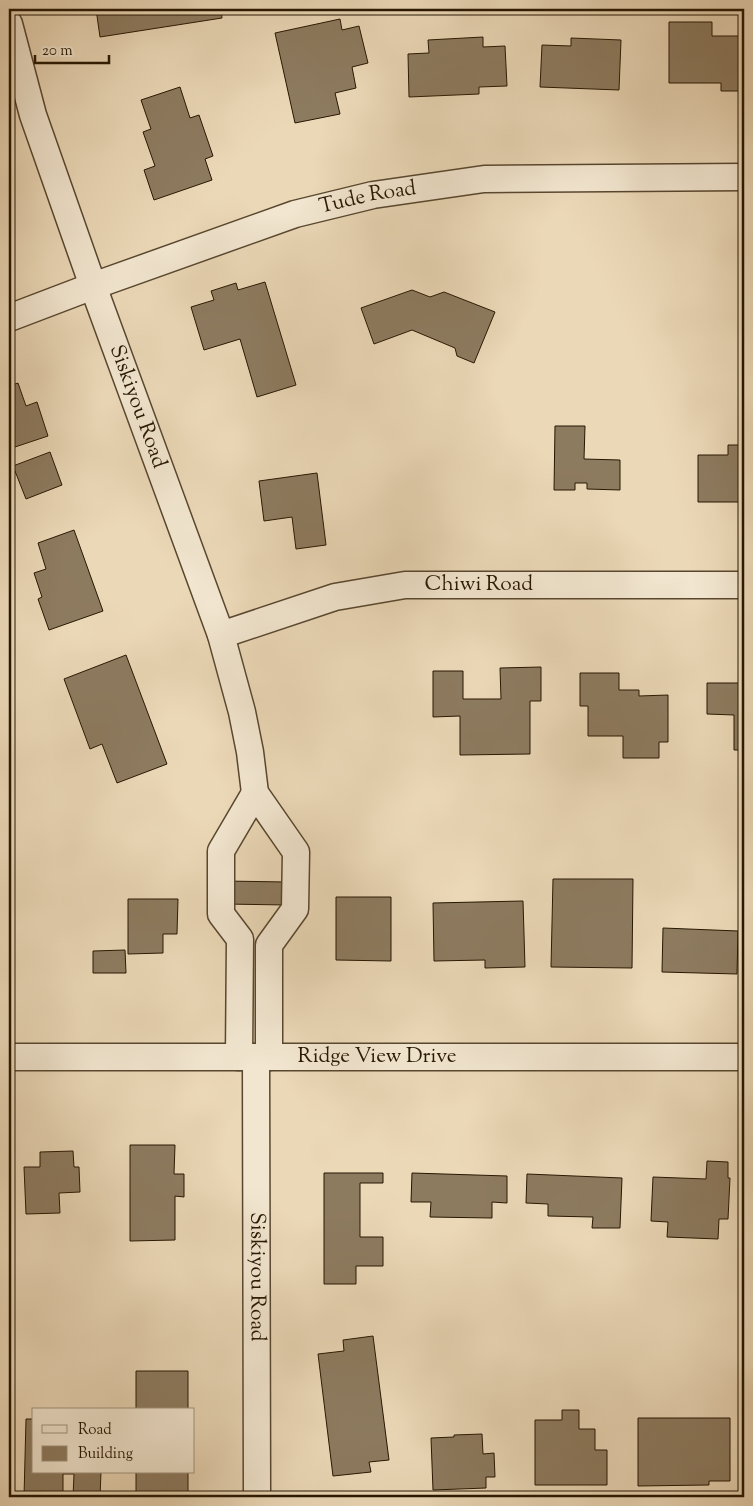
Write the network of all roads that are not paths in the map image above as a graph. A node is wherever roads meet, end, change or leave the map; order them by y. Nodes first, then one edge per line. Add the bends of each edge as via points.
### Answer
1 (9, 24) edge
2 (744, 178) edge
3 (93, 286) junction
4 (9, 318) edge
5 (744, 585) edge
6 (221, 635) junction
7 (255, 793) junction
8 (744, 1056) edge
9 (9, 1057) edge
10 (255, 1057) junction
11 (258, 1497) edge

1 - 3 street, Siskiyou Road via 33,115
2 - 3 street, Tude Road via 484,179 373,194 295,214
3 - 4 street, Tude Road
3 - 6 street, Siskiyou Road
5 - 6 street, Chiwi Road via 405,585 335,598
6 - 7 street, Siskiyou Road via 242,712
7 - 10 street, Siskiyou Road via 221,851 221,914 240,939
7 - 10 street, Siskiyou Road via 296,852 295,909 269,945
8 - 10 street, Ridge View Drive
9 - 10 street, Ridge View Drive
10 - 11 street, Siskiyou Road

